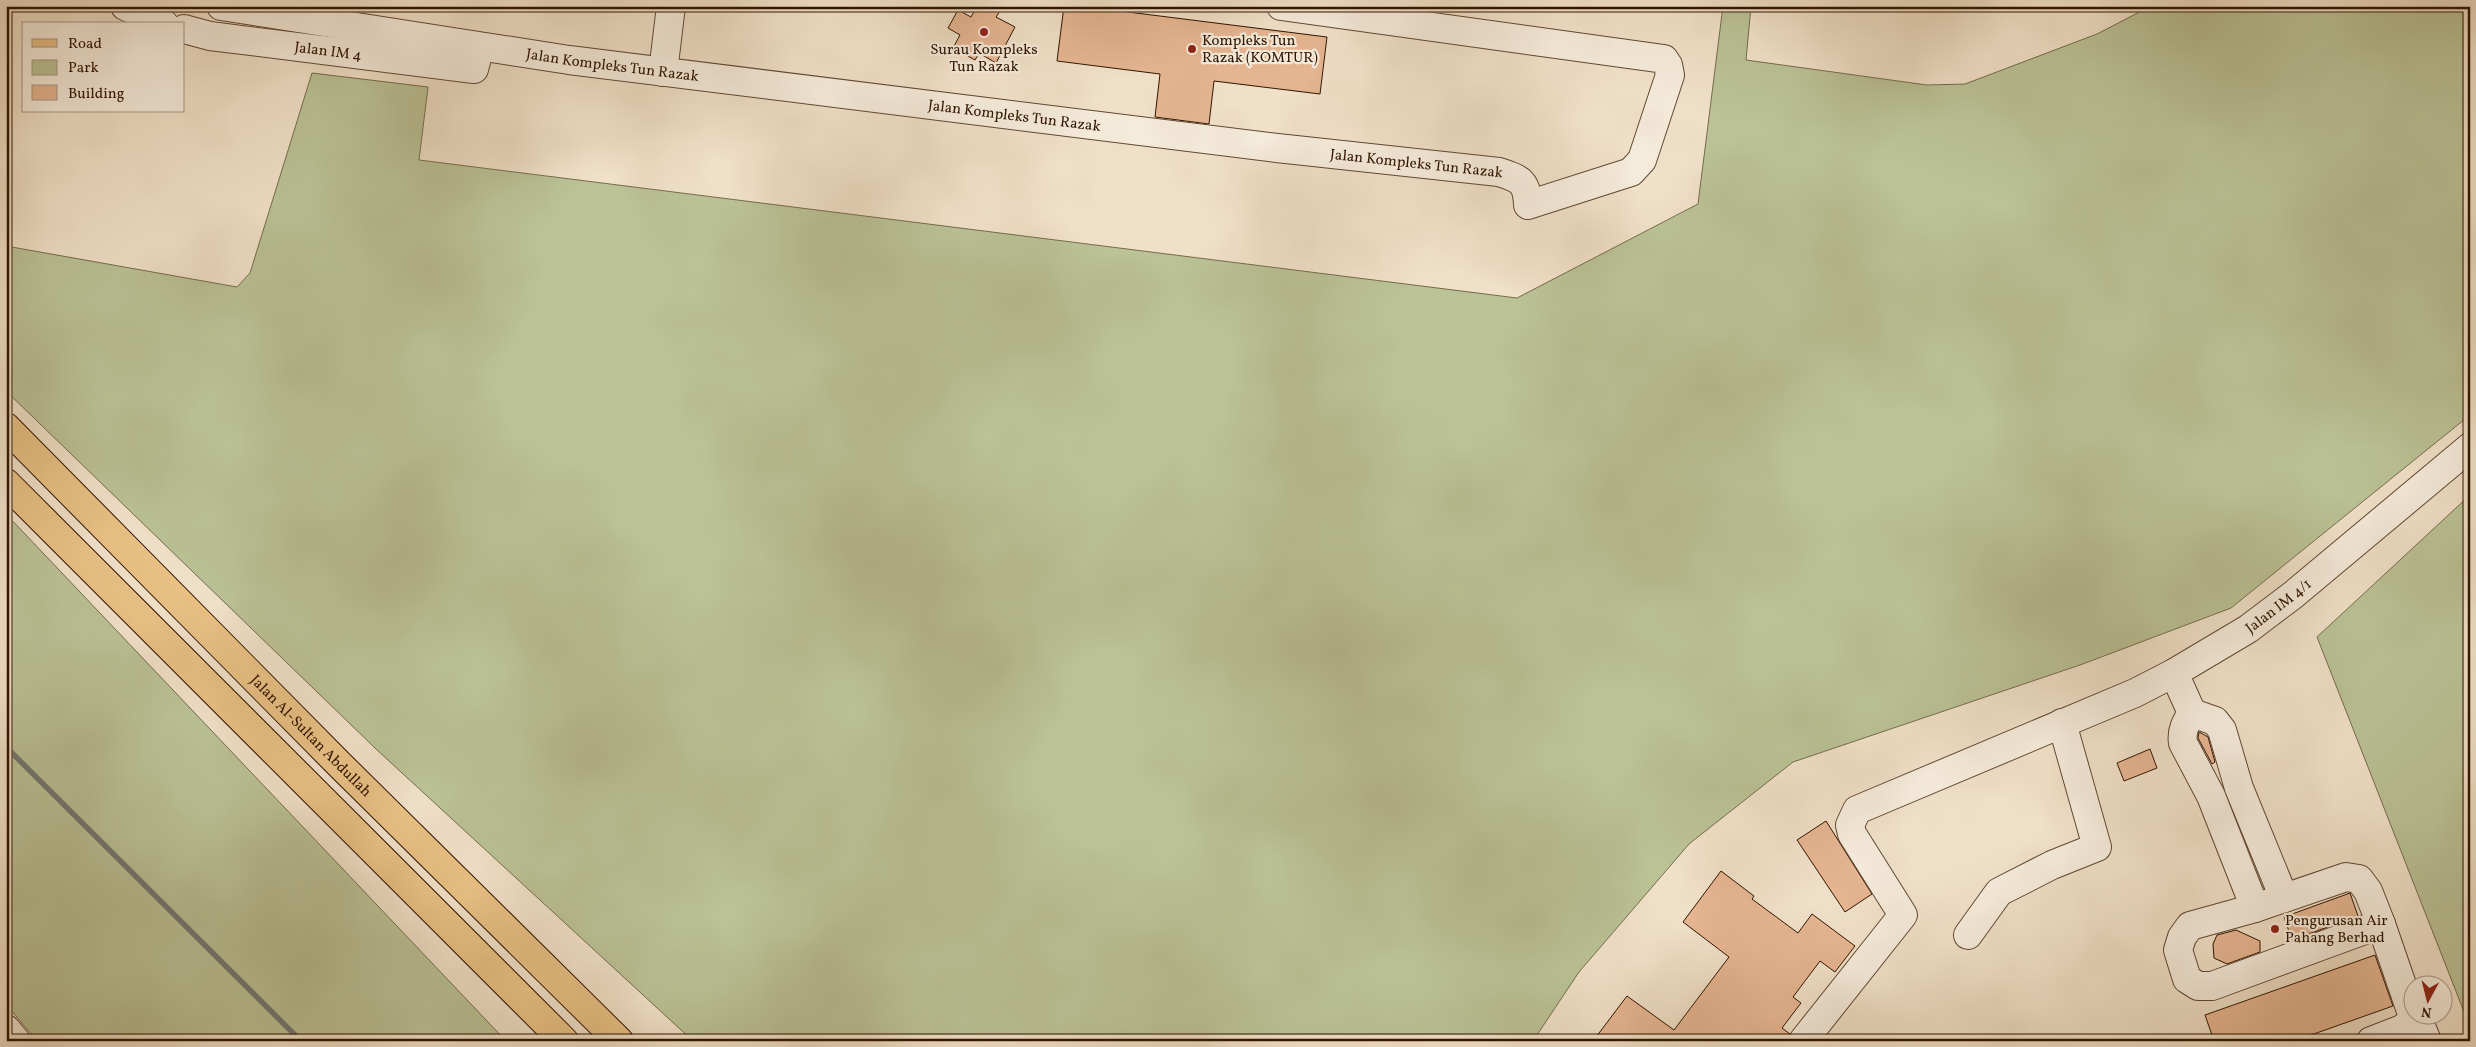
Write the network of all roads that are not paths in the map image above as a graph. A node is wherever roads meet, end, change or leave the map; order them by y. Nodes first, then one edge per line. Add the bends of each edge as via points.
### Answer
1 (125, 6) edge
2 (221, 6) edge
3 (671, 6) edge
4 (1281, 6) edge
5 (160, 22) edge
6 (185, 29) edge
7 (477, 58) junction
8 (663, 72) junction
9 (6, 427) edge
10 (2470, 447) edge
11 (6, 484) edge
12 (2174, 673) junction
13 (2192, 713) junction
14 (2062, 723) junction
15 (2284, 898) junction
16 (2255, 908) junction
17 (2381, 924) junction
18 (1968, 935) dead end
19 (2404, 991) edge
20 (2409, 1024) edge
21 (2420, 1024) edge
22 (6, 1029) edge
23 (16, 1041) edge
24 (564, 1041) edge
25 (618, 1041) edge
26 (1803, 1041) edge
27 (2371, 1041) edge
28 (2427, 1041) edge

1 - 5 street
2 - 7 street, Jalan IM 4
3 - 8 street
4 - 8 street, Jalan Kompleks Tun Razak via 1664,59 1668,65 1667,83 1642,160 1631,172 1528,205 1528,190 1518,178 1499,172 1276,148 1237,128 1103,111 1059,121
6 - 7 street, Jalan IM 4 via 210,36
7 - 8 street, Jalan Kompleks Tun Razak
9 - 25 main road, Jalan Al-Sultan Abdullah
10 - 12 street, Jalan IM 4/1 via 2286,600 2248,629
11 - 24 main road
12 - 13 street
12 - 14 street, Jalan IM 4/1
13 - 15 street via 2215,721 2222,730 2239,788
13 - 16 street via 2185,724 2183,743 2211,796
14 - 18 street via 2097,847 2052,864 1999,892
14 - 26 street, Jalan IM 4/1 via 1857,810 1850,825 1852,834 1903,915
15 - 16 street
15 - 17 street via 2346,877 2359,879
16 - 17 street via 2190,926 2182,936 2178,950 2188,979 2198,986 2212,986
17 - 19 street
20 - 27 street
21 - 28 street
22 - 23 street

